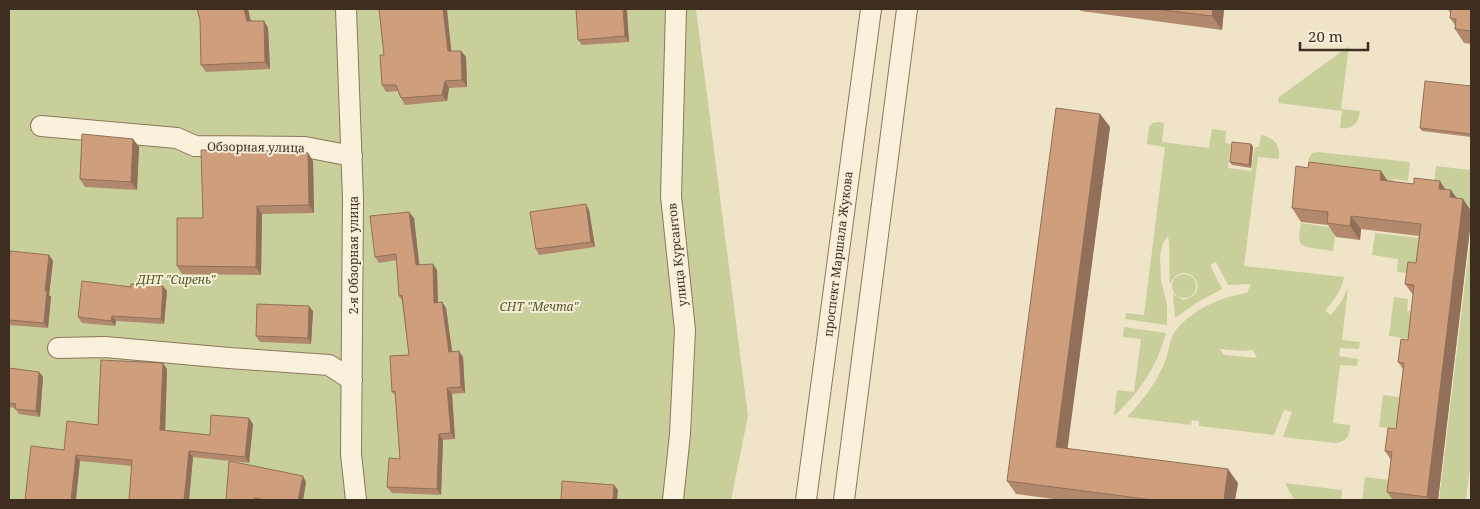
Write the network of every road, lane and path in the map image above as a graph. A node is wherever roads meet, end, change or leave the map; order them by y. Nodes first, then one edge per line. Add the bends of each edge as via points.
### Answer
1 (346, 9) edge
2 (676, 9) edge
3 (871, 9) edge
4 (907, 9) edge
5 (41, 126) dead end
6 (352, 156) junction
7 (58, 348) dead end
8 (352, 380) junction
9 (356, 500) edge
10 (673, 500) edge
11 (806, 500) edge
12 (844, 500) edge

1 - 6 street, 2-я Обзорная улица
2 - 10 street, улица Курсантов via 672,196 684,330 680,434
3 - 11 street, проспект Маршала Жукова
4 - 12 street
5 - 6 street, Обзорная улица via 177,138 195,146 305,147
6 - 8 street, 2-я Обзорная улица
7 - 8 street via 105,347 329,365
8 - 9 street, 2-я Обзорная улица via 351,454

